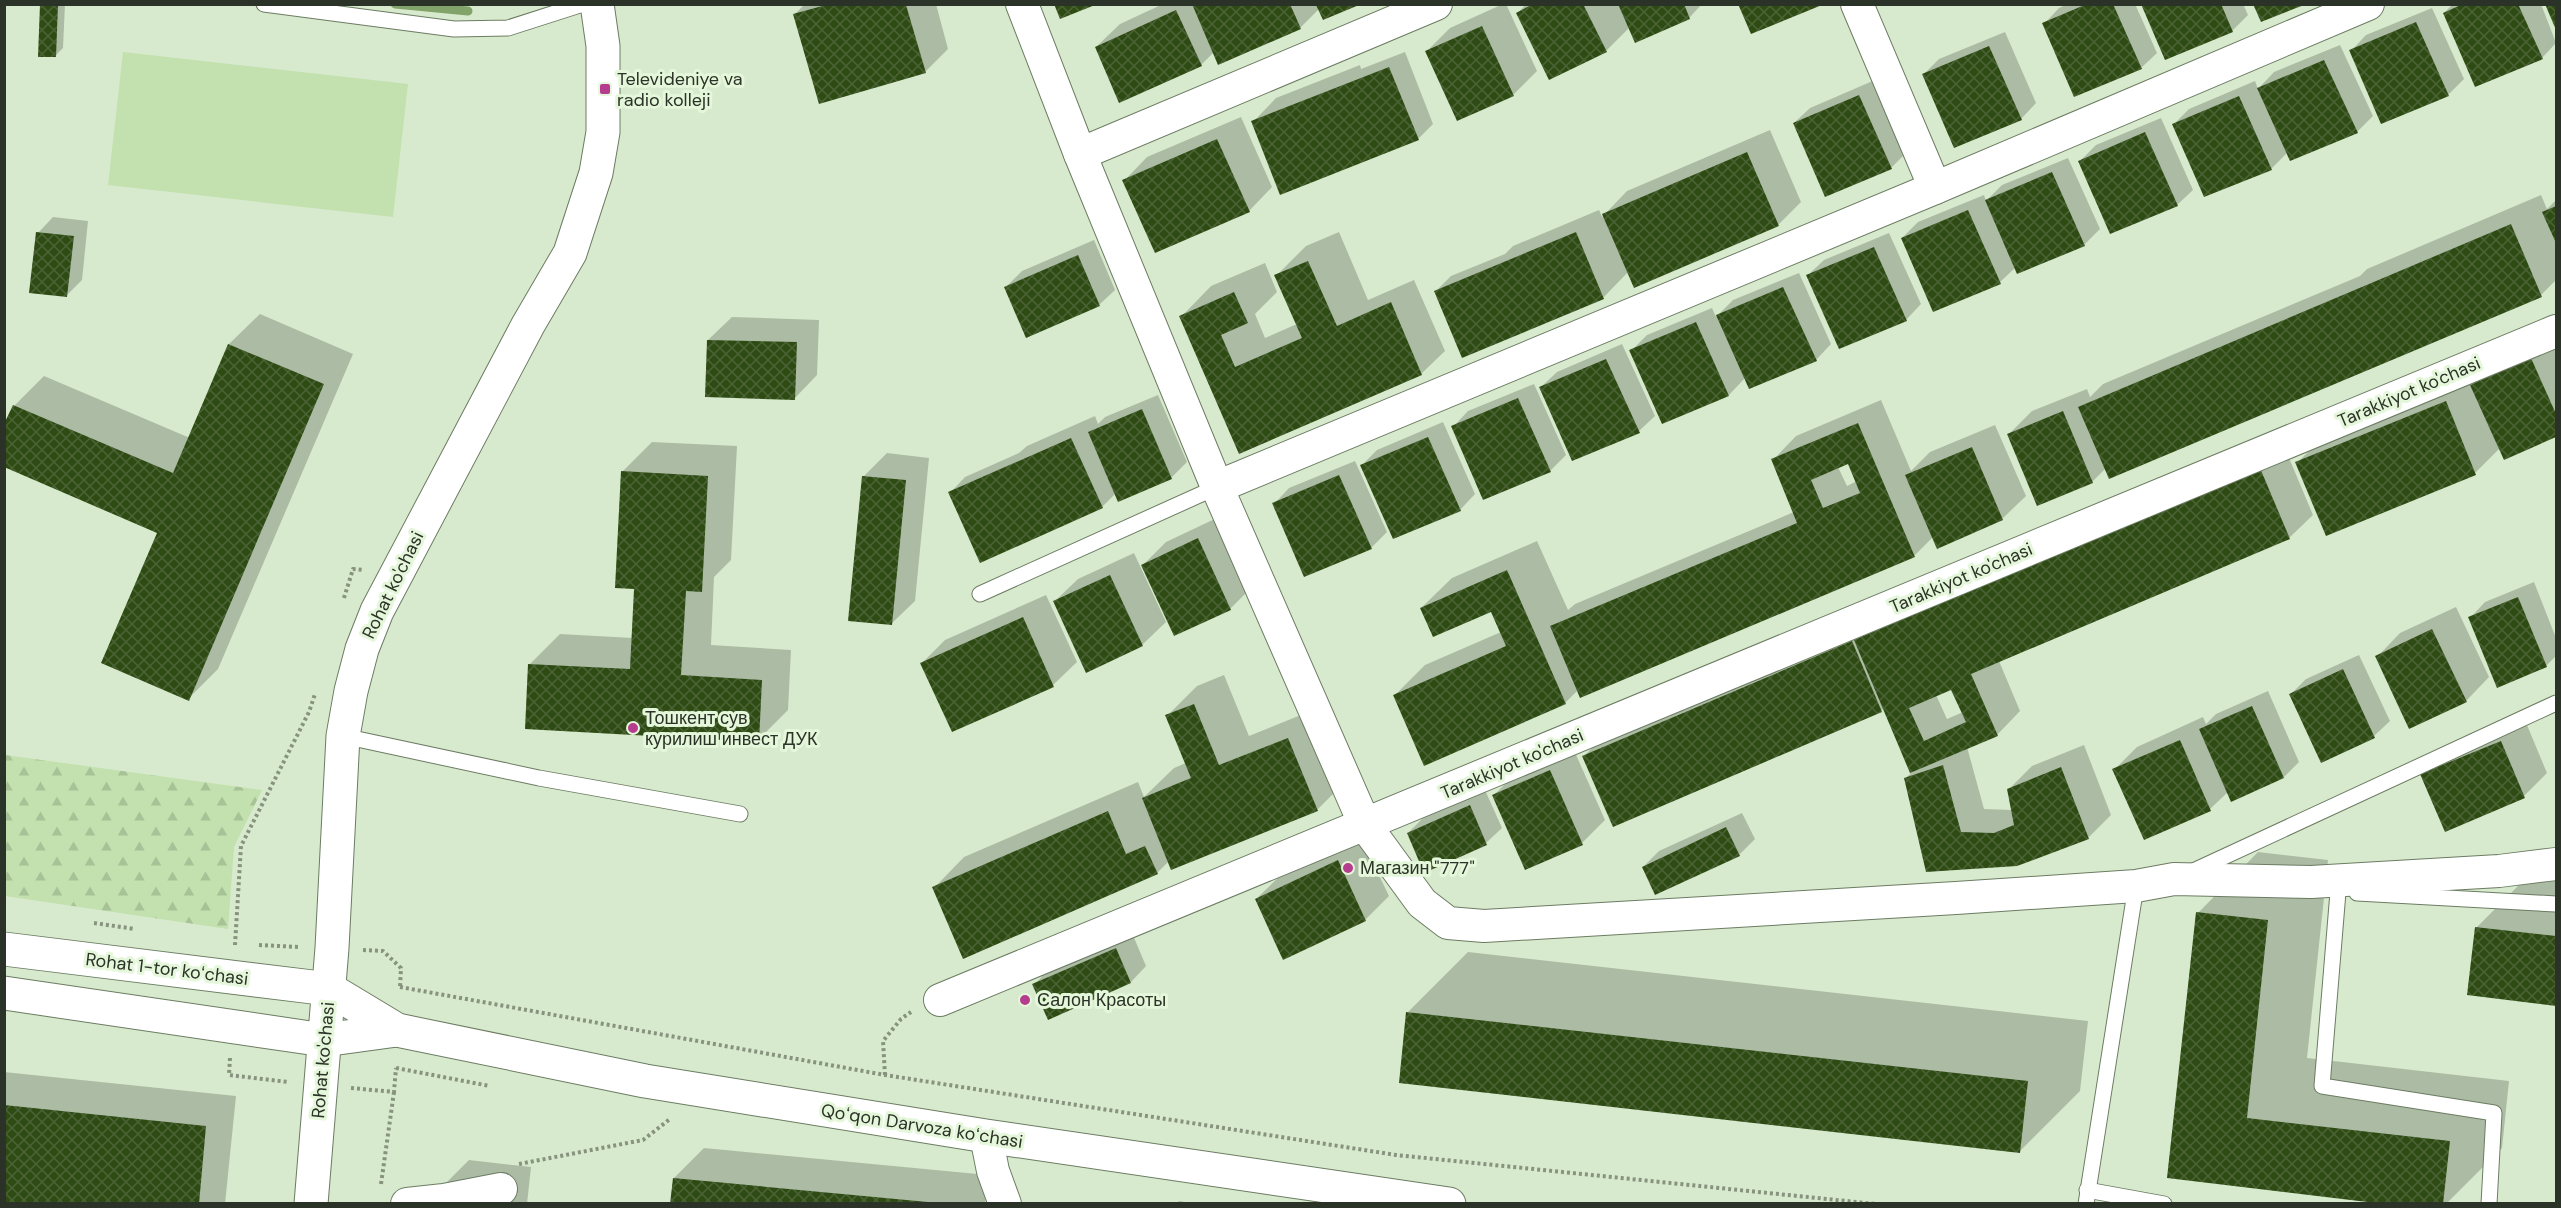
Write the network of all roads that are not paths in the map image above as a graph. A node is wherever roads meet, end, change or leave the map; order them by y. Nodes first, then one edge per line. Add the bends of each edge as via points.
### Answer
1 (264, 4) edge
2 (583, 4) edge
3 (597, 4) edge
4 (1022, 4) edge
5 (1436, 4) edge
6 (1857, 4) edge
7 (2367, 4) edge
8 (536, 11) edge
9 (1080, 154) junction
10 (1935, 188) junction
11 (2556, 331) edge
12 (1217, 487) junction
13 (980, 594) dead end
14 (2556, 703) edge
15 (343, 736) junction
16 (740, 814) dead end
17 (1365, 825) junction
18 (2556, 864) edge
19 (2174, 879) junction
20 (2136, 886) junction
21 (2325, 887) junction
22 (2556, 904) edge
23 (4, 949) edge
24 (329, 989) junction
25 (4, 993) edge
26 (940, 1000) road end
27 (324, 1040) junction
28 (397, 1046) junction
29 (986, 1136) junction
30 (501, 1196) edge
31 (2087, 1197) edge
32 (311, 1203) edge
33 (407, 1203) edge
34 (1005, 1203) edge
35 (1449, 1203) edge
36 (2164, 1203) edge
37 (2489, 1203) edge

1 - 8 lane via 454,29 508,28
2 - 8 lane
3 - 15 street, Rohat ko'chasi via 603,46 603,132 584,214 570,253 377,611 362,650
4 - 9 street
5 - 9 street
6 - 10 street
7 - 10 street
9 - 12 street
10 - 12 street
11 - 17 street, Tarakkiyot ko'chasi
12 - 13 lane
12 - 17 street
14 - 19 lane
15 - 16 lane via 538,778
15 - 24 street, Rohat ko'chasi
17 - 20 street via 1422,903 1448,922 1484,926
17 - 26 street, Tarakkiyot ko'chasi
18 - 21 street
19 - 20 street
19 - 21 street
20 - 31 lane
21 - 22 lane
21 - 37 lane via 2322,1086 2494,1113
23 - 24 street, Rohat 1-tor koʻchasi
24 - 27 street, Rohat ko'chasi
24 - 28 street, Qoʻqon Darvoza koʻchasi
25 - 27 street
27 - 28 street, Qoʻqon Darvoza koʻchasi
27 - 32 street, Rohat ko'chasi
28 - 29 street, Qoʻqon Darvoza koʻchasi
29 - 34 street
29 - 35 street, Qoʻqon Darvoza koʻchasi
30 - 33 street
31 - 36 lane

